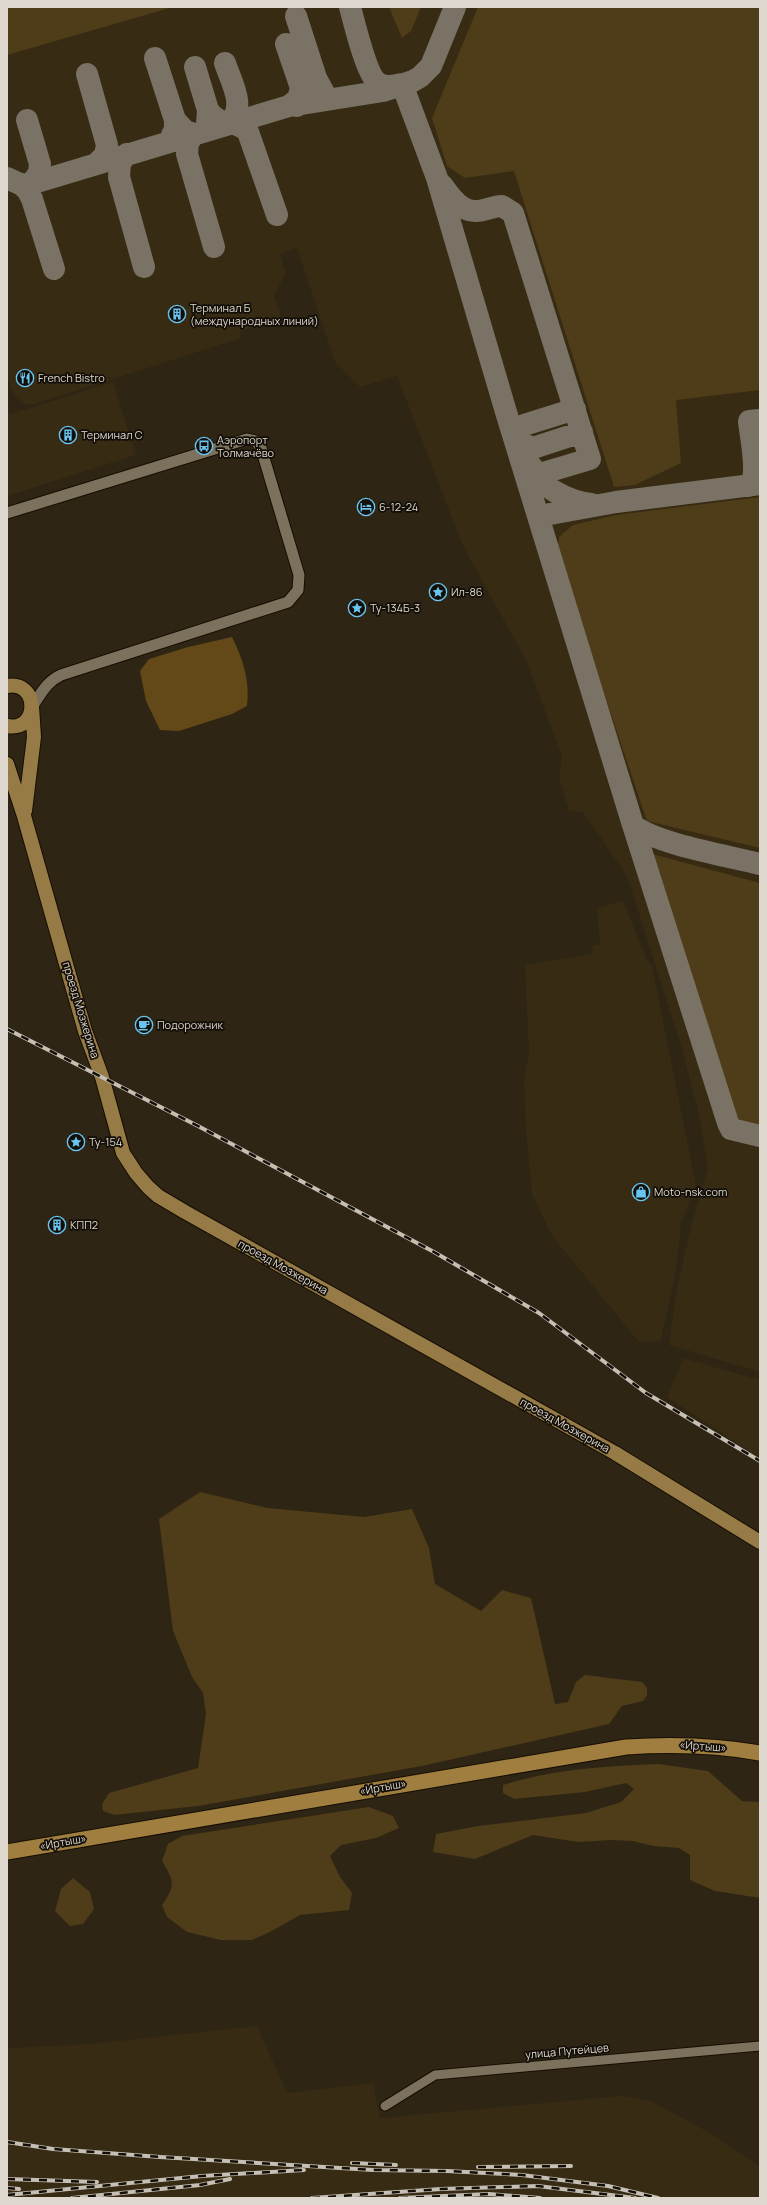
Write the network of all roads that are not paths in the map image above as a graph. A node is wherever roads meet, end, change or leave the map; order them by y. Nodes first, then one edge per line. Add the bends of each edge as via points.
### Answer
1 (7, 513) edge
2 (7, 686) edge
3 (32, 707) junction
4 (7, 726) edge
5 (7, 764) edge
6 (24, 816) junction
7 (760, 1542) edge
8 (760, 1753) edge
9 (7, 1852) edge
10 (760, 2046) edge
11 (385, 2106) dead end

1 - 3 street via 195,454 247,440 256,441 261,448 299,575 298,590 288,602 61,675 46,685
2 - 3 main road via 24,689 32,700
3 - 4 main road via 31,714 22,724
3 - 6 main road, проезд Мозжерина via 34,737
5 - 6 main road, проезд Мозжерина
6 - 7 main road, проезд Мозжерина via 85,1031 102,1077 118,1140 130,1164 148,1187 185,1212 615,1453
8 - 9 highway, «Иртыш» via 725,1747 669,1744 626,1747
10 - 11 street, улица Путейцев via 435,2075

